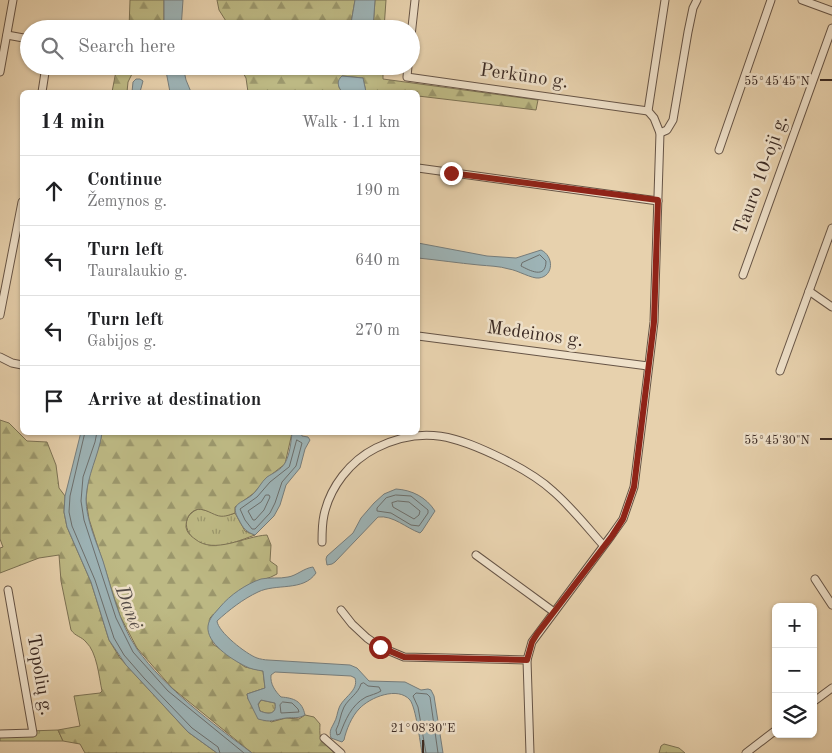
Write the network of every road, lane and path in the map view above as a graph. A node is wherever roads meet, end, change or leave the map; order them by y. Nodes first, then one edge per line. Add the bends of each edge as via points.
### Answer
1 (13, 0) edge
2 (415, 0) edge
3 (665, 0) edge
4 (697, 0) edge
5 (771, 0) edge
6 (802, 0) edge
7 (832, 11) edge
8 (413, 20) edge
9 (832, 28) edge
10 (7, 35) junction
11 (20, 38) edge
12 (0, 72) edge
13 (45, 75) edge
14 (407, 75) edge
15 (42, 90) edge
16 (648, 111) junction
17 (660, 133) junction
18 (719, 150) dead end
19 (420, 168) edge
20 (658, 200) junction
21 (20, 212) edge
22 (832, 228) edge
23 (744, 275) dead end
24 (809, 291) junction
25 (832, 307) edge
26 (0, 315) edge
27 (420, 336) edge
28 (0, 357) edge
29 (20, 365) edge
30 (648, 366) junction
31 (780, 370) dead end
32 (322, 542) dead end
33 (603, 546) junction
34 (476, 555) dead end
35 (815, 579) dead end
36 (8, 590) dead end
37 (832, 604) edge
38 (341, 610) dead end
39 (554, 612) junction
40 (527, 660) junction
41 (832, 688) edge
42 (817, 699) edge
43 (772, 733) edge
44 (0, 734) edge
45 (324, 738) dead end
46 (341, 753) edge
47 (530, 753) edge
48 (746, 753) edge

1 - 10 street
2 - 8 street
3 - 16 street
4 - 17 street via 688,32 673,120 667,130
5 - 18 street
6 - 7 street
9 - 23 street, Tauro 10-oji g.
10 - 11 street
10 - 12 street
13 - 15 street
14 - 16 street, Perkūno g.
16 - 17 street
17 - 20 street
19 - 20 street
20 - 30 street via 656,302
21 - 26 street
22 - 24 street
24 - 25 street
24 - 31 street
27 - 30 street, Medeinos g.
28 - 29 street
30 - 33 street via 634,487 623,519
32 - 33 street via 326,510 341,476 368,452 409,435 420,435 468,442 525,470 554,491
33 - 39 street
34 - 39 street
35 - 37 street
36 - 44 street, Topolių g. via 33,733
38 - 40 street via 367,638 404,657
39 - 40 street via 532,642
40 - 47 street
41 - 42 street
43 - 48 street
45 - 46 street

